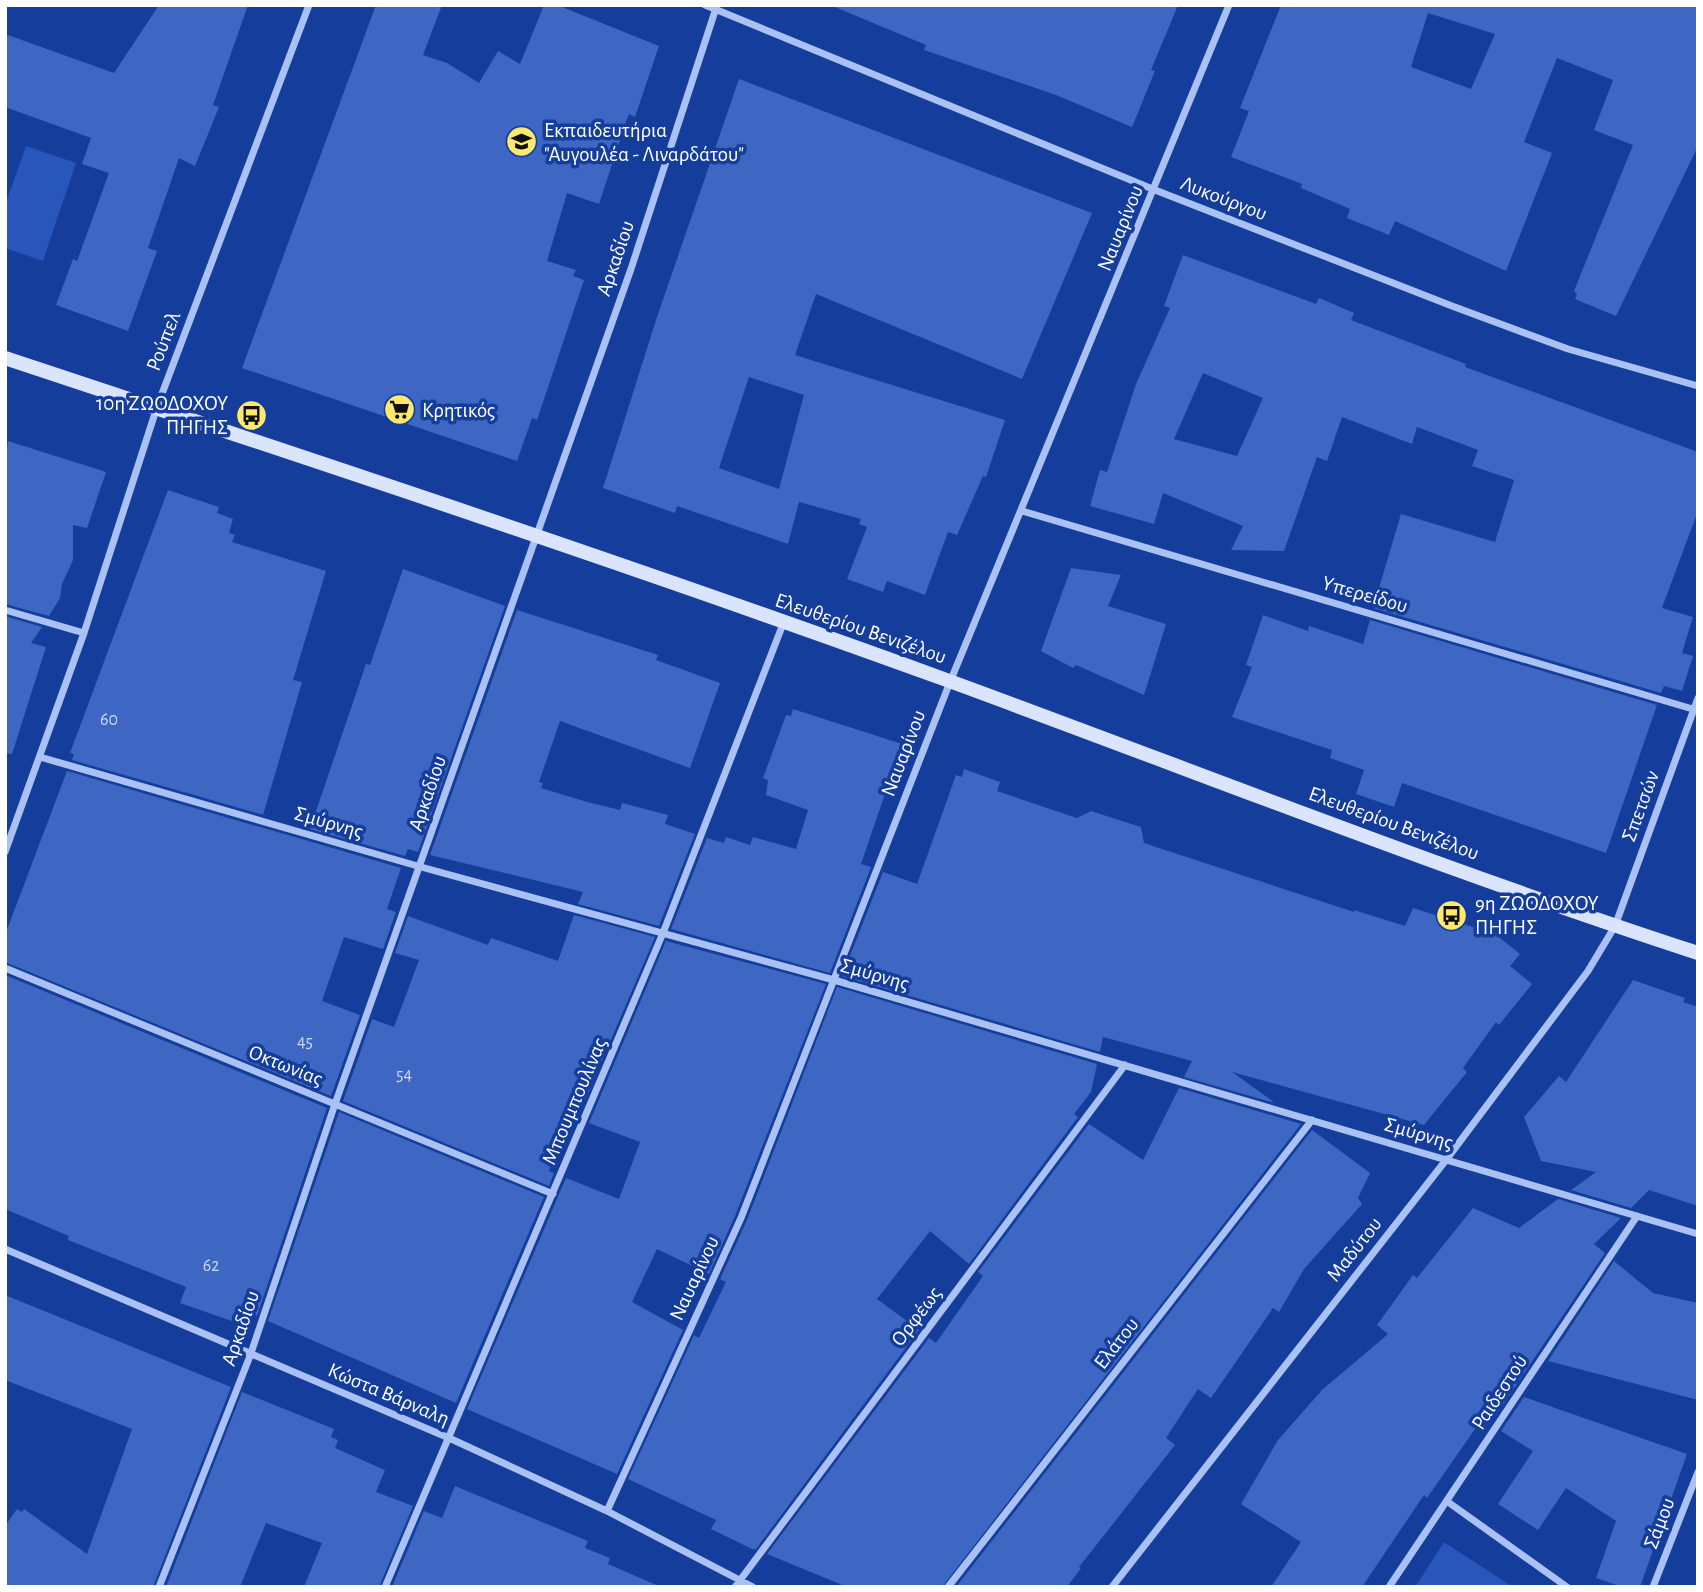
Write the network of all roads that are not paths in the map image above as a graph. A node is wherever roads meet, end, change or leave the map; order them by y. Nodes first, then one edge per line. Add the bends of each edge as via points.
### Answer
1 (309, 5) edge
2 (705, 5) edge
3 (1229, 5) edge
4 (716, 7) edge
5 (1155, 190) junction
6 (5, 358) edge
7 (1698, 386) edge
8 (157, 407) junction
9 (1022, 511) junction
10 (534, 536) junction
11 (5, 610) edge
12 (783, 624) junction
13 (83, 633) junction
14 (950, 681) junction
15 (1698, 698) edge
16 (1696, 710) edge
17 (40, 757) junction
18 (5, 852) edge
19 (421, 867) junction
20 (1615, 926) junction
21 (663, 933) junction
22 (1698, 953) edge
23 (5, 968) edge
24 (834, 980) junction
25 (1125, 1065) junction
26 (335, 1104) junction
27 (1312, 1120) junction
28 (1446, 1160) junction
29 (553, 1194) junction
30 (1637, 1216) junction
31 (1698, 1234) edge
32 (5, 1249) edge
33 (250, 1356) junction
34 (449, 1438) junction
35 (1698, 1472) edge
36 (1448, 1502) junction
37 (607, 1511) junction
38 (738, 1583) edge
39 (159, 1587) edge
40 (385, 1587) edge
41 (753, 1587) edge
42 (948, 1587) edge
43 (1112, 1587) edge
44 (1389, 1587) edge
45 (1567, 1587) edge
46 (1653, 1587) edge

1 - 8 street, Ρούπελ
2 - 4 street, Λυκούργου
3 - 5 street, Ναυαρίνου
4 - 5 street, Λυκούργου
4 - 10 street, Αρκαδίου via 631,269
5 - 7 street, Λυκούργου via 1568,349
5 - 9 street, Ναυαρίνου
6 - 8 street, Ελευθερίου Βενιζέλου
8 - 10 street, Ελευθερίου Βενιζέλου
8 - 13 street, Ρούπελ
9 - 14 street, Ναυαρίνου
9 - 16 street, Υπερείδου
10 - 12 street, Ελευθερίου Βενιζέλου
10 - 19 street, Αρκαδίου
11 - 13 street
12 - 14 street, Ελευθερίου Βενιζέλου
12 - 21 street, Μπουμπουλίνας
13 - 17 street, Ρούπελ
14 - 20 street, Ελευθερίου Βενιζέλου
14 - 24 street, Ναυαρίνου
15 - 16 street, Σπετσών
16 - 20 street, Σπετσών
17 - 18 street, Ρούπελ
17 - 19 street, Σμύρνης
19 - 21 street, Σμύρνης
19 - 26 street, Αρκαδίου
20 - 22 street, Ελευθερίου Βενιζέλου
20 - 28 street, Μαδύτου via 1588,971
21 - 24 street, Σμύρνης
21 - 29 street, Μπουμπουλίνας
23 - 26 street, Οκτωνίας
24 - 25 street, Σμύρνης
24 - 37 street, Ναυαρίνου via 741,1218
25 - 27 street, Σμύρνης
25 - 38 street, Ορφέως
26 - 29 street, Οκτωνίας
26 - 33 street, Αρκαδίου
27 - 28 street, Σμύρνης
27 - 42 street, Ελάτου
28 - 30 street, Σμύρνης
28 - 43 street, Μαδύτου
29 - 34 street, Μπουμπουλίνας
30 - 31 street, Σμύρνης
30 - 36 street, Ραιδεστού
32 - 33 street, Κώστα Βάρναλη
33 - 34 street, Κώστα Βάρναλη
33 - 39 street, Αρκαδίου
34 - 37 street, Κώστα Βάρναλη
34 - 40 street, Μπουμπουλίνας
35 - 46 street, Σάμου
36 - 44 street, Ραιδεστού
36 - 45 street
37 - 38 street, Κώστα Βάρναλη
38 - 41 street, Κώστα Βάρναλη

